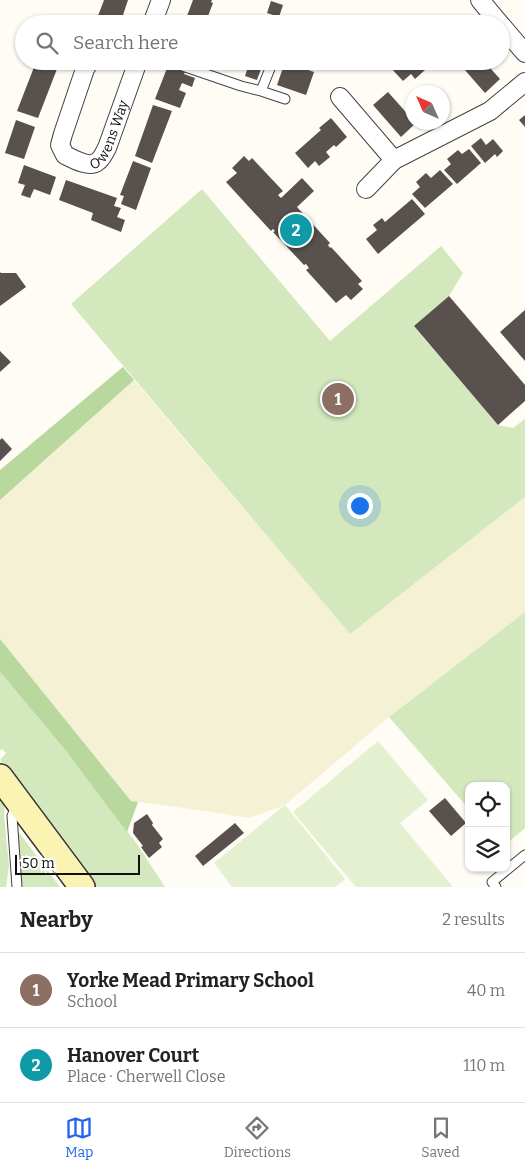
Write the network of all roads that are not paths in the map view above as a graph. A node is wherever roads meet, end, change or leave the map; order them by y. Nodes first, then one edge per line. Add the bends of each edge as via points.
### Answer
1 (161, 0) edge
2 (480, 0) edge
3 (155, 15) edge
4 (493, 15) edge
5 (510, 35) edge
6 (525, 53) edge
7 (85, 70) edge
8 (132, 70) edge
9 (194, 70) edge
10 (269, 70) edge
11 (525, 82) edge
12 (261, 91) junction
13 (340, 97) dead end
14 (285, 99) dead end
15 (394, 160) junction
16 (366, 189) dead end
17 (0, 777) edge
18 (18, 802) junction
19 (525, 855) edge
20 (17, 887) edge
21 (82, 887) edge
22 (496, 887) edge

1 - 3 street
2 - 4 street
5 - 6 street
7 - 8 street, Owens Way via 60,145 65,155 88,164 97,163 107,148
9 - 12 lane
10 - 12 lane
11 - 15 street via 490,111
12 - 14 lane
13 - 15 street
15 - 16 street
17 - 18 street
18 - 20 lane via 12,816
18 - 21 street
19 - 22 lane via 492,882

